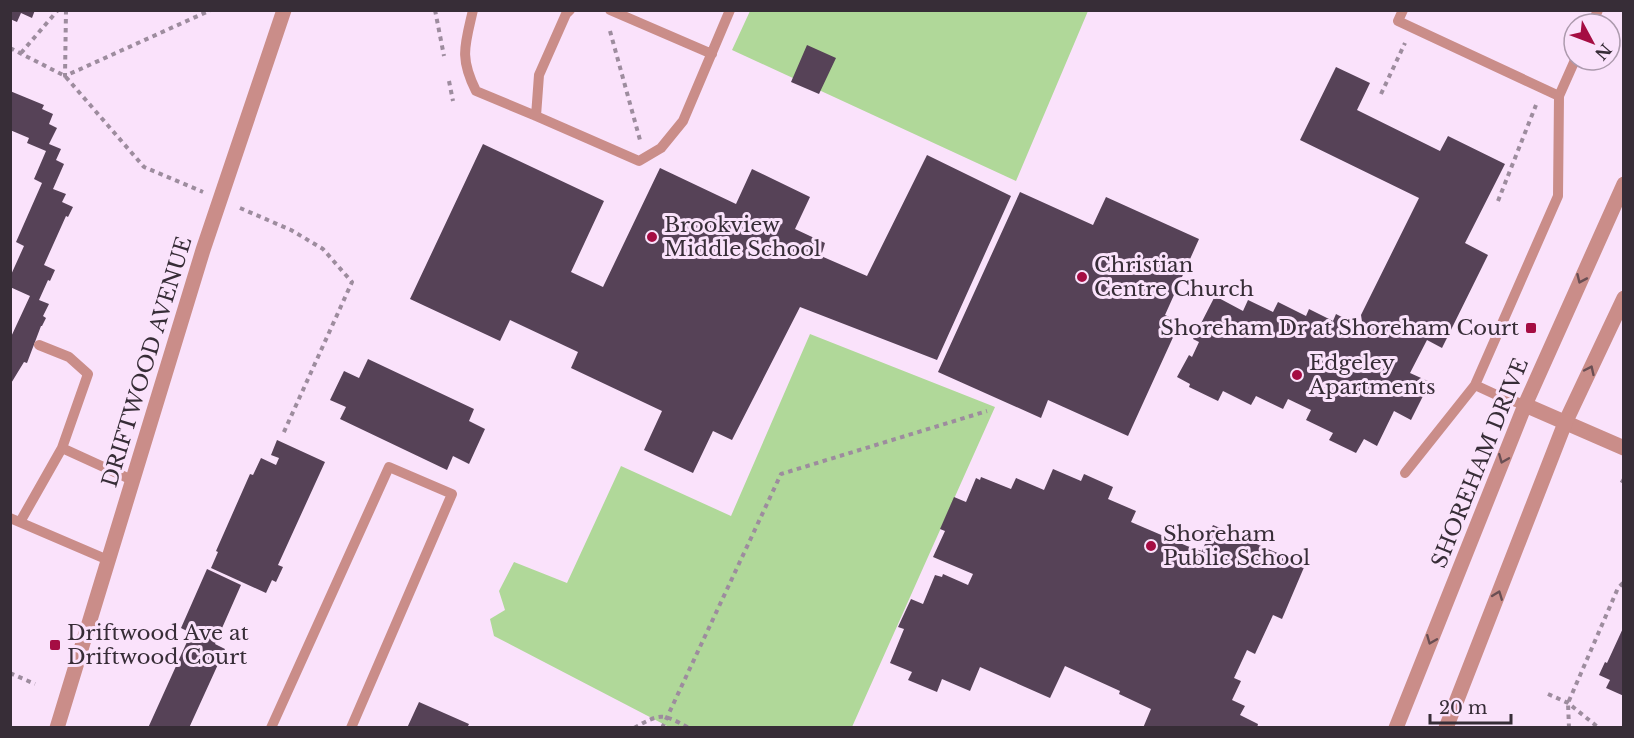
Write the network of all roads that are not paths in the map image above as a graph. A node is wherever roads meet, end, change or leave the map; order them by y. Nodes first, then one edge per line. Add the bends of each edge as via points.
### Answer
1 (284, 10) edge
2 (473, 10) edge
3 (570, 10) edge
4 (730, 10) edge
5 (1403, 10) edge
6 (609, 16) edge
7 (712, 54) junction
8 (1570, 72) edge
9 (1559, 96) junction
10 (536, 116) junction
11 (1623, 183) edge
12 (1623, 298) edge
13 (39, 345) dead end
14 (1475, 385) junction
15 (1525, 405) junction
16 (1565, 423) junction
17 (62, 448) junction
18 (1623, 448) edge
19 (1405, 473) dead end
20 (132, 480) junction
21 (15, 520) edge
22 (108, 560) junction
23 (57, 728) edge
24 (271, 728) edge
25 (351, 728) edge
26 (1396, 728) edge
27 (1446, 728) edge

1 - 20 street, DRIFTWOOD AVENUE via 213,219
2 - 10 lane via 465,46 466,71 476,91
3 - 10 lane via 539,75
4 - 7 lane
5 - 9 lane via 1398,21
6 - 7 lane
7 - 10 lane via 683,121 661,148 639,161
8 - 9 lane
9 - 14 lane via 1558,196
11 -> 15 street, SHOREHAM DRIVE
16 -> 12 street
13 - 17 lane via 69,357 88,374
14 - 15 lane
14 - 19 lane
15 - 16 street
15 -> 26 street, SHOREHAM DRIVE
16 - 18 street
27 -> 16 street
17 - 20 lane
17 - 21 lane
20 - 22 street, DRIFTWOOD AVENUE
21 - 22 lane
22 - 23 street, DRIFTWOOD AVENUE
24 - 25 lane via 389,467 452,494

